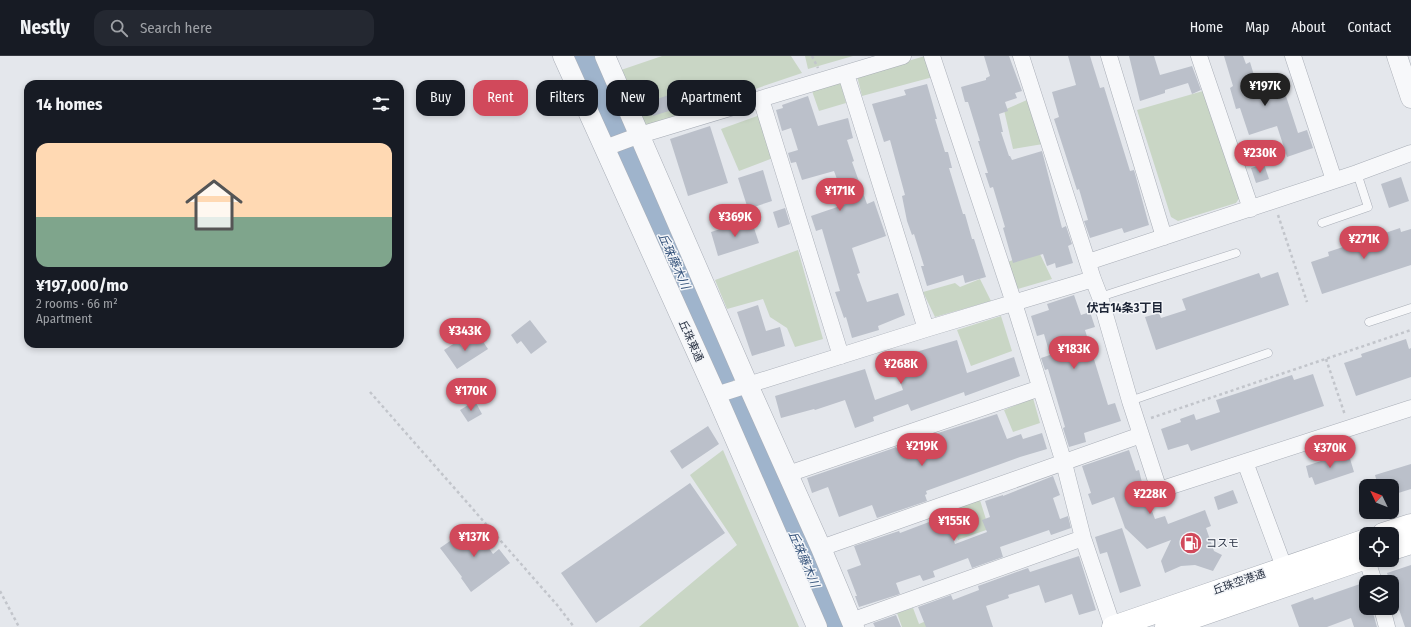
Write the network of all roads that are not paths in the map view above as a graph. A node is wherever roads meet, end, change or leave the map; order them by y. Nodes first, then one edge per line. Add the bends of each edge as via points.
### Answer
1 (563, 56) edge
2 (605, 56) edge
3 (903, 56) edge
4 (932, 56) edge
5 (1021, 56) edge
6 (1109, 56) edge
7 (1199, 56) edge
8 (1293, 56) edge
9 (1397, 56) edge
10 (846, 74) junction
11 (1411, 98) edge
12 (761, 99) junction
13 (640, 136) junction
14 (605, 148) junction
15 (1411, 153) edge
16 (1357, 173) junction
17 (1334, 180) junction
18 (1250, 208) junction
19 (1322, 223) dead end
20 (1164, 237) junction
21 (1236, 253) dead end
22 (1088, 262) junction
23 (1092, 279) junction
24 (1100, 297) junction
25 (1014, 303) junction
26 (1411, 308) edge
27 (1370, 322) dead end
28 (926, 329) junction
29 (1268, 353) dead end
30 (841, 356) junction
31 (748, 385) junction
32 (1040, 388) junction
33 (716, 395) junction
34 (1130, 401) junction
35 (1411, 408) edge
36 (1141, 435) junction
37 (1245, 462) junction
38 (1064, 463) junction
39 (788, 474) junction
40 (1411, 525) edge
41 (1399, 529) edge
42 (1083, 538) junction
43 (1359, 542) edge
44 (1411, 543) edge
45 (1399, 547) edge
46 (821, 548) junction
47 (1359, 562) edge
48 (1284, 567) junction
49 (1384, 615) edge
50 (1180, 619) edge
51 (853, 624) edge
52 (817, 627) edge
53 (1113, 627) edge
54 (1388, 627) edge

1 - 14 street, 丘珠東通
2 - 13 street
3 - 10 street
4 - 25 street
5 - 22 street
6 - 20 street
7 - 18 street
8 - 17 street
9 - 11 street
10 - 12 street
10 - 28 street
12 - 13 street
12 - 30 street
13 - 14 street
13 - 31 street
14 - 33 street, 丘珠東通
15 - 16 street
16 - 17 street
16 - 19 lane via 1368,207
17 - 18 street
18 - 20 street
20 - 22 street
21 - 24 lane
22 - 23 street
23 - 24 street
23 - 25 street
24 - 34 street
25 - 28 street
25 - 32 street
26 - 27 lane
28 - 30 street
29 - 34 lane
30 - 31 street
31 - 33 street
31 - 39 street
32 - 38 street
32 - 39 street
33 - 52 street, 丘珠東通
34 - 36 street
35 - 37 street
36 - 37 street via 1159,490
36 - 38 street
37 - 48 street
38 - 42 street
38 - 46 street
39 - 46 street
40 - 41 main road
42 - 51 street
42 - 53 street
43 - 48 main road, 丘珠空港通
44 - 45 main road
46 - 51 street
47 - 50 main road, 丘珠空港通
48 - 50 main road, 丘珠空港通
49 - 54 street
50 - 53 main road, 丘珠空港通

